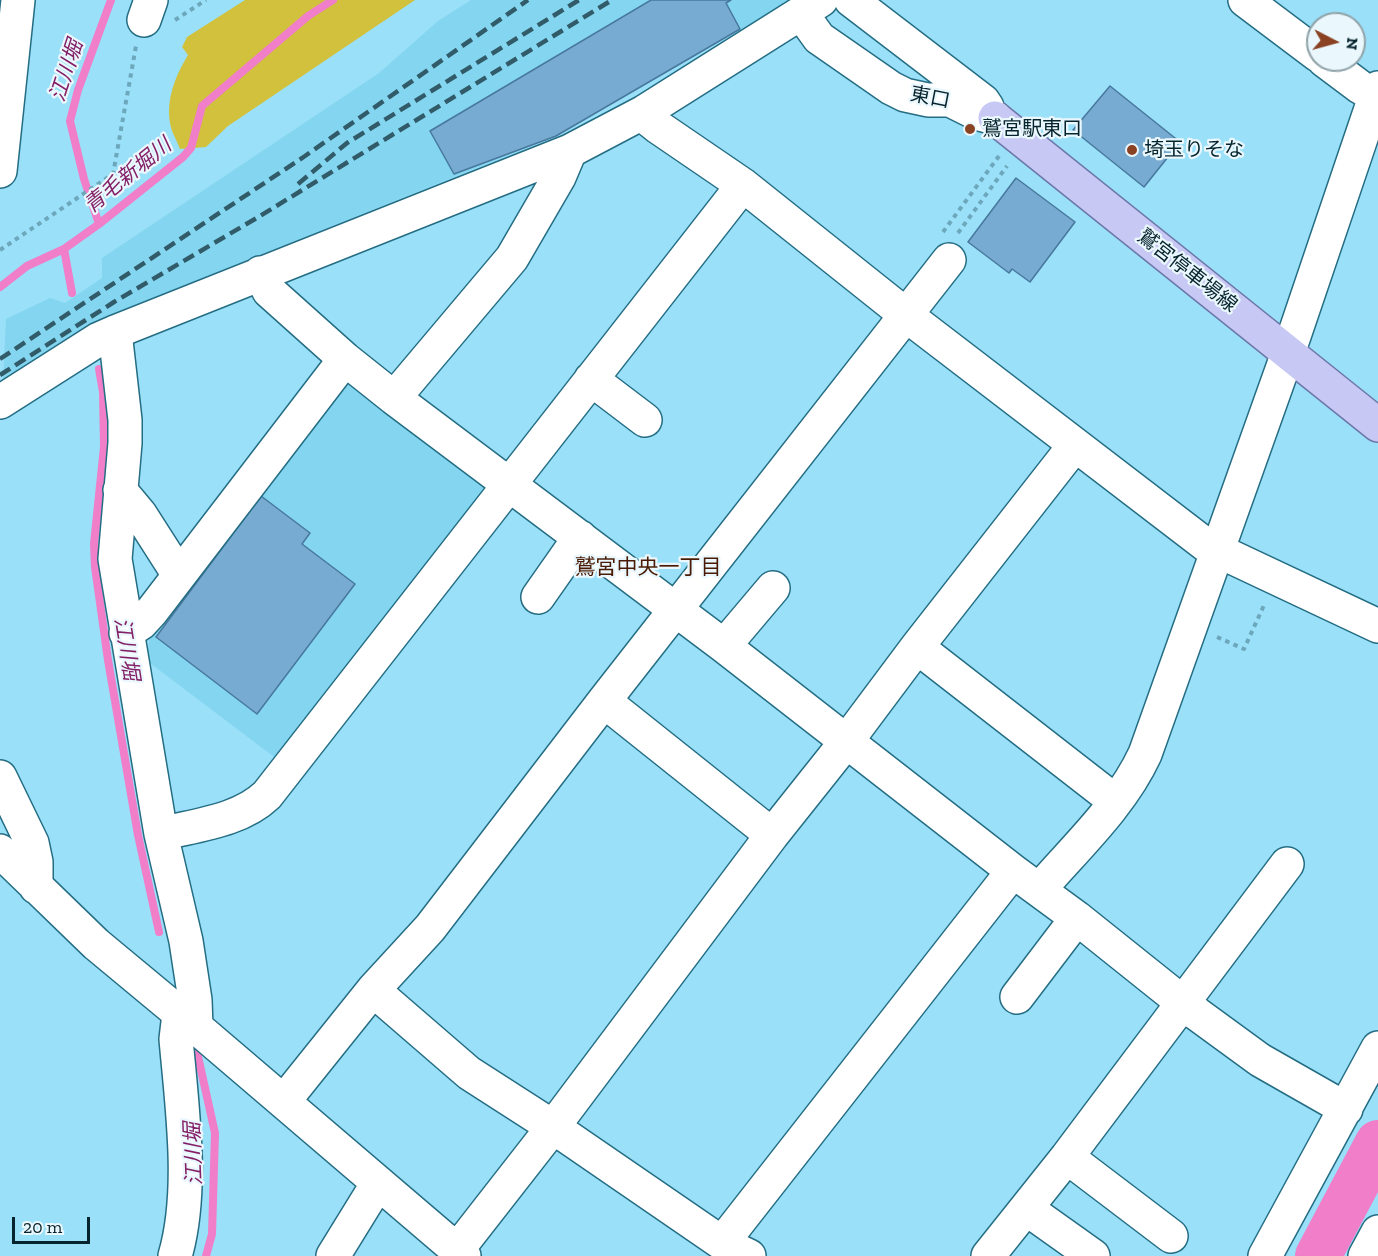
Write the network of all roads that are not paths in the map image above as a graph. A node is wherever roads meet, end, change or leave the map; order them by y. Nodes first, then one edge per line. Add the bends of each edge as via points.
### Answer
1 (18, 0) edge
2 (851, 0) edge
3 (1245, 0) edge
4 (811, 7) edge
5 (879, 22) junction
6 (1306, 46) edge
7 (853, 61) junction
8 (1343, 72) edge
9 (1377, 94) edge
10 (644, 112) junction
11 (994, 118) junction
12 (570, 152) junction
13 (0, 159) edge
14 (0, 171) edge
15 (743, 185) junction
16 (949, 260) road end
17 (260, 273) junction
18 (906, 315) junction
19 (115, 332) junction
20 (1289, 352) junction
21 (345, 359) junction
22 (591, 380) junction
23 (394, 398) junction
24 (0, 402) edge
25 (645, 420) dead end
26 (1378, 425) edge
27 (1075, 445) junction
28 (510, 484) junction
29 (120, 490) junction
30 (580, 537) junction
31 (1217, 552) junction
32 (180, 575) junction
33 (773, 588) dead end
34 (538, 597) dead end
35 (676, 610) junction
36 (1378, 626) edge
37 (126, 633) junction
38 (724, 646) junction
39 (917, 646) junction
40 (604, 701) junction
41 (846, 742) junction
42 (0, 777) edge
43 (1115, 801) junction
44 (161, 834) junction
45 (772, 835) junction
46 (0, 851) edge
47 (1287, 864) dead end
48 (1026, 880) junction
49 (36, 887) junction
50 (1077, 918) junction
51 (373, 990) junction
52 (1017, 997) dead end
53 (1184, 1003) junction
54 (188, 1021) junction
55 (1378, 1048) edge
56 (284, 1101) junction
57 (1346, 1109) junction
58 (553, 1127) junction
59 (1067, 1157) junction
60 (378, 1183) junction
61 (1027, 1209) junction
62 (1378, 1232) edge
63 (1171, 1236) dead end
64 (736, 1250) edge
65 (461, 1253) edge
66 (175, 1256) edge
67 (333, 1256) edge
68 (988, 1256) edge
69 (1093, 1256) edge
70 (1265, 1256) edge
71 (1365, 1256) edge

1 - 13 street
2 - 5 street, 東口
3 - 6 street
4 - 7 street, 東口 via 819,38
4 - 10 street
5 - 7 street via 861,20 852,25 846,49
5 - 11 street, 東口 via 983,101
7 - 11 street, 東口 via 905,95 950,100
8 - 9 street
9 - 20 street
10 - 12 street
10 - 15 street via 658,127
11 - 20 main road, 鷲宮停車場線
12 - 17 street
12 - 23 street via 512,258
13 - 14 street
15 - 18 street
15 - 22 street
16 - 18 street
17 - 19 street
17 - 21 street via 269,291
18 - 27 street
18 - 35 street
19 - 24 street
19 - 29 street via 125,420
20 - 26 main road, 鷲宮停車場線
20 - 31 street
21 - 23 street
21 - 32 street
22 - 25 street
22 - 28 street
23 - 28 street
27 - 31 street
27 - 39 street
28 - 30 street
28 - 44 street via 267,795 241,813
29 - 32 street
29 - 37 street via 115,559
30 - 34 street
30 - 35 street
31 - 36 street
31 - 43 street via 1145,754
32 - 37 street via 141,623
33 - 38 street
35 - 38 street
35 - 40 street
37 - 44 street
38 - 41 street
39 - 41 street
39 - 43 street
40 - 45 street
40 - 51 street via 430,928
41 - 45 street
41 - 48 street
42 - 49 street via 32,843
43 - 48 street
44 - 54 street via 186,941 195,1000
45 - 58 street
46 - 49 street
47 - 53 street
48 - 50 street
48 - 64 street
49 - 54 street via 96,944
50 - 52 street
50 - 53 street
51 - 56 street
51 - 58 street via 469,1073
53 - 57 street via 1260,1060
53 - 59 street
54 - 56 street
54 - 66 street via 176,1039 186,1193
55 - 57 street
56 - 60 street
57 - 70 street
58 - 64 street
58 - 65 street
59 - 61 street
59 - 63 street
60 - 65 street
60 - 67 street
61 - 68 street
61 - 69 street
62 - 71 street

